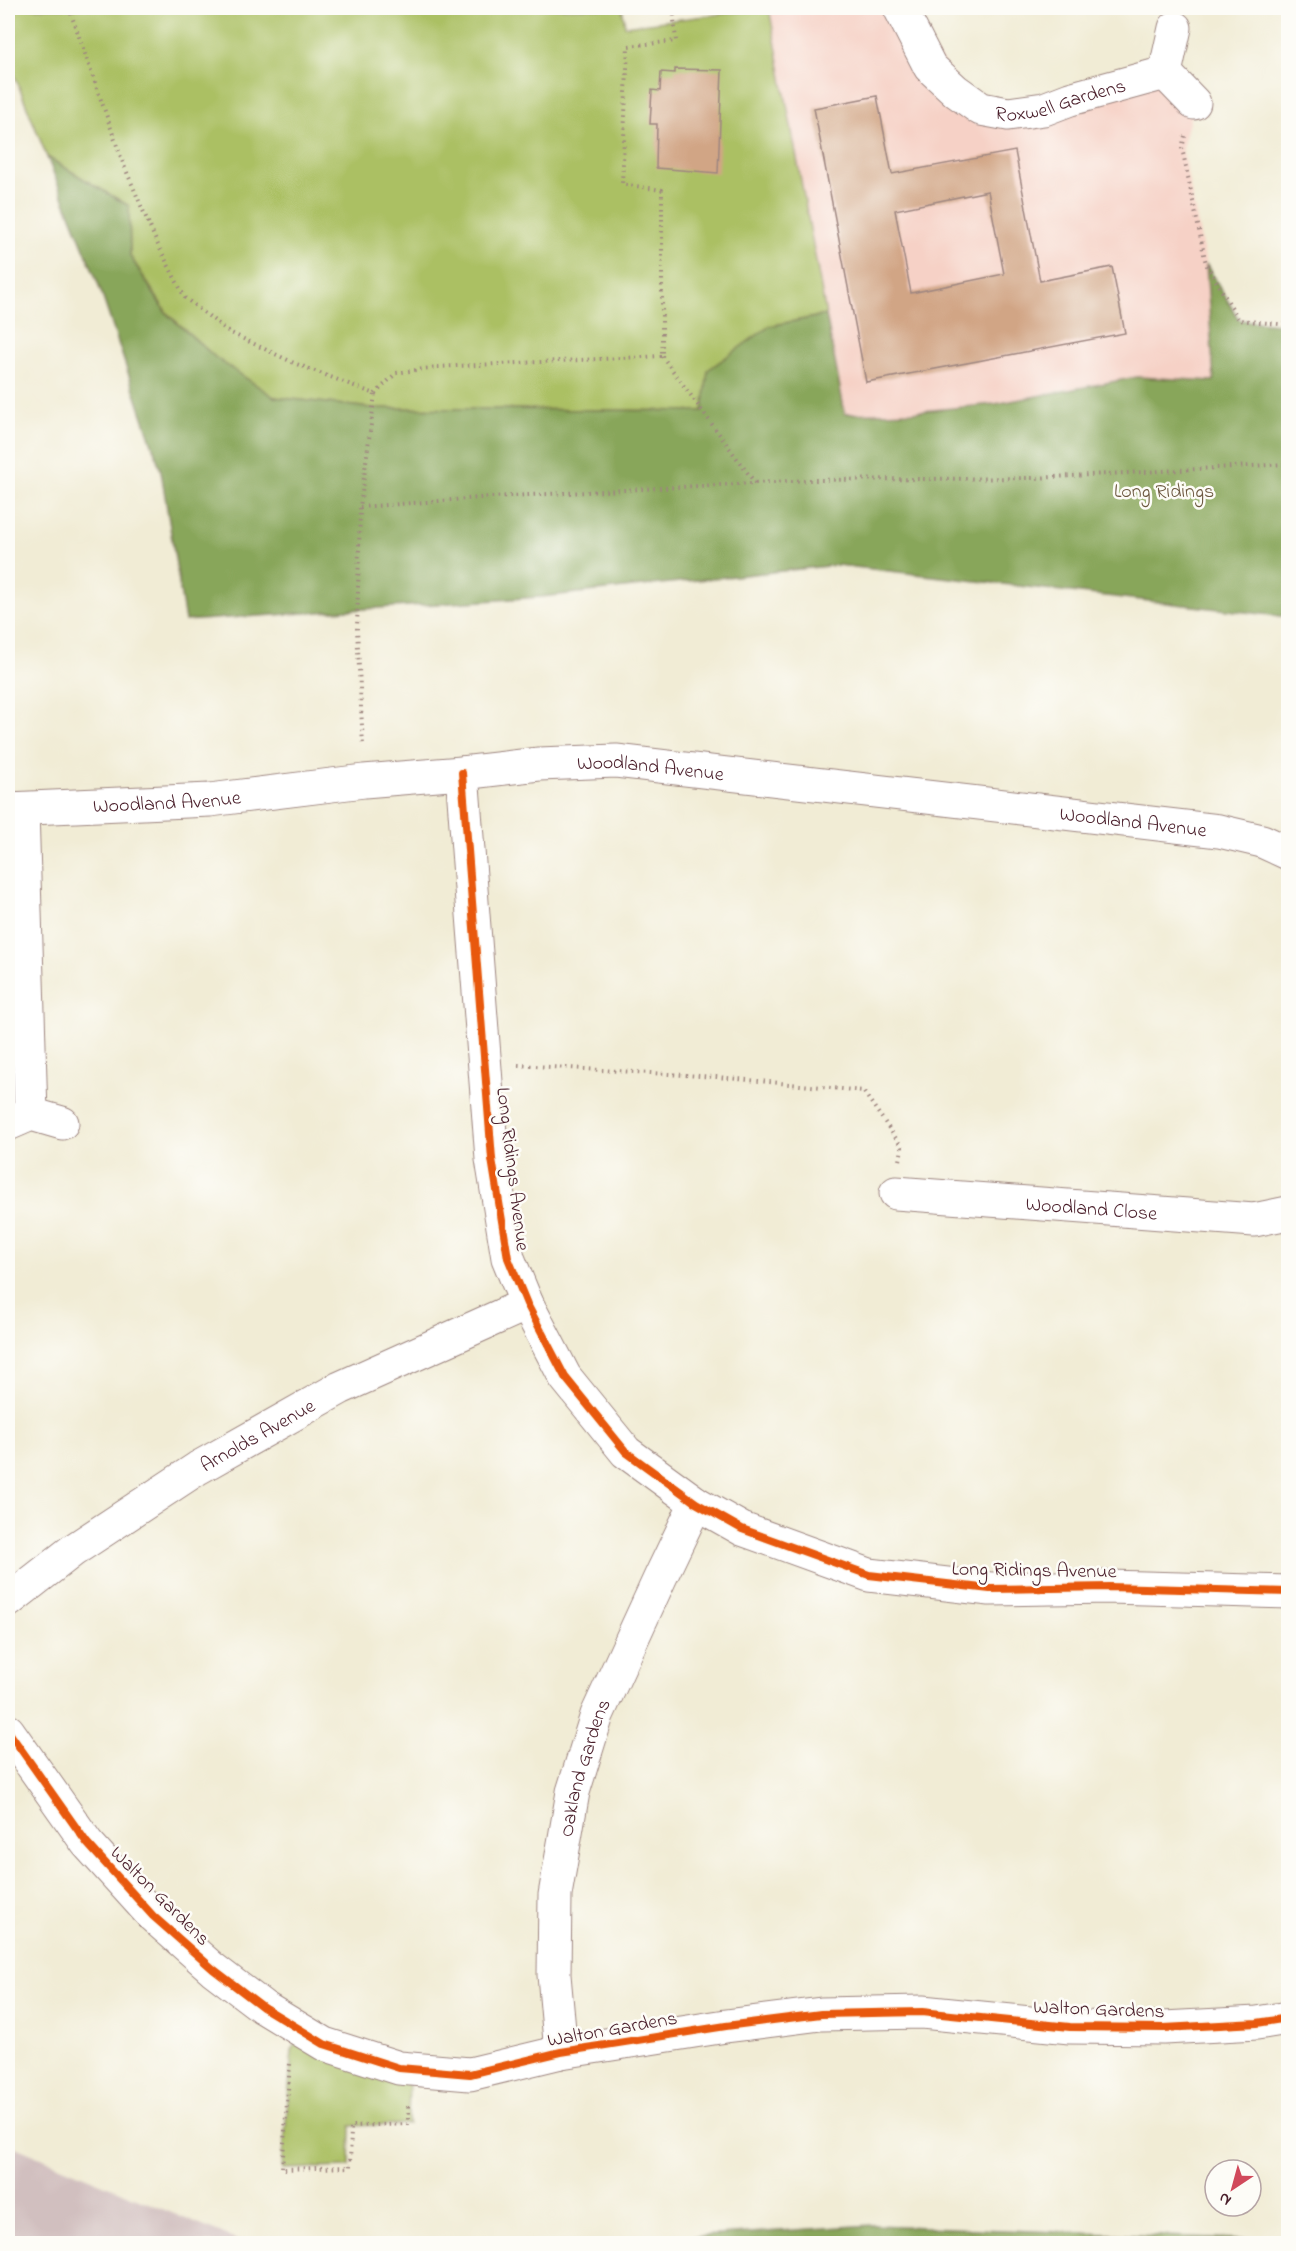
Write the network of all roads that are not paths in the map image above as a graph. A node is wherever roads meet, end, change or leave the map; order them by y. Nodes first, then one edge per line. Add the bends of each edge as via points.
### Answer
1 (900, 8) edge
2 (1175, 28) dead end
3 (1165, 73) junction
4 (1194, 103) road end
5 (462, 773) junction
6 (15, 809) edge
7 (1288, 853) edge
8 (19, 1119) edge
9 (62, 1123) dead end
10 (896, 1193) road end
11 (1288, 1213) edge
12 (527, 1304) junction
13 (696, 1503) junction
14 (1288, 1592) edge
15 (8, 1600) edge
16 (8, 1731) edge
17 (1288, 2018) edge
18 (561, 2052) junction

1 - 3 street, Roxwell Gardens via 930,67 981,109 1008,114 1044,109
2 - 3 street
3 - 4 street
5 - 6 street, Woodland Avenue via 210,800
5 - 7 street, Woodland Avenue via 616,761 1219,831 1262,840
5 - 12 street, Long Ridings Avenue via 492,1159 508,1258
6 - 8 street
8 - 9 street
10 - 11 street, Woodland Close via 1254,1220
12 - 13 street, Long Ridings Avenue via 565,1377 626,1452
12 - 15 street, Arnolds Avenue via 340,1388 198,1468 72,1551
13 - 14 street, Long Ridings Avenue via 742,1529 869,1575 990,1589 1109,1587
13 - 18 street, Oakland Gardens via 597,1715 573,1792 555,1895 554,1975
16 - 18 street, Walton Gardens via 87,1843 153,1917 263,2007 324,2043 399,2068 470,2074
17 - 18 street, Walton Gardens via 1164,2028 1070,2027 922,2012 821,2014

